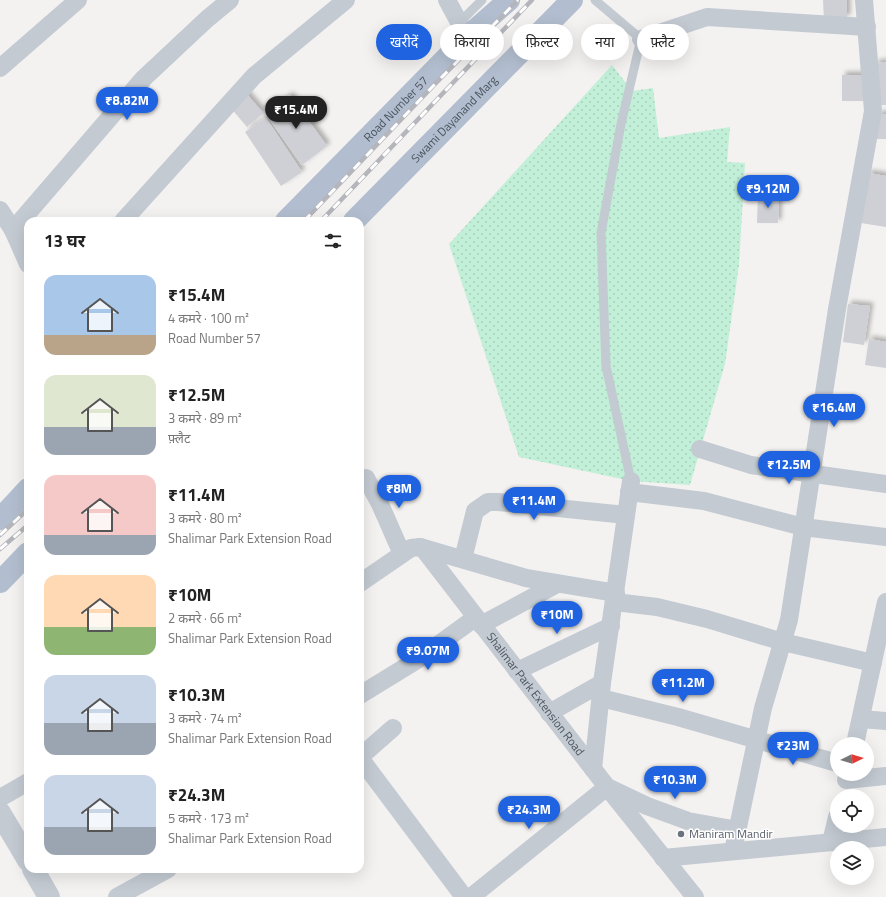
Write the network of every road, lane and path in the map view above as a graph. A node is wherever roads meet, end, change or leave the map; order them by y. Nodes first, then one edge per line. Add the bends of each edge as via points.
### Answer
1 (78, 0) edge
2 (230, 0) edge
3 (346, 0) edge
4 (447, 0) edge
5 (482, 0) edge
6 (509, 0) edge
7 (572, 0) edge
8 (595, 0) edge
9 (864, 0) edge
10 (59, 6) edge
11 (460, 24) edge
12 (467, 24) edge
13 (472, 24) edge
14 (687, 24) edge
15 (867, 27) junction
16 (637, 36) edge
17 (440, 55) edge
18 (637, 56) edge
19 (0, 68) edge
20 (0, 210) edge
21 (24, 217) edge
22 (24, 217) edge
23 (127, 217) edge
24 (290, 217) edge
25 (358, 217) edge
26 (13, 230) junction
27 (24, 255) edge
28 (700, 449) dead end
29 (812, 473) junction
30 (366, 478) dead end
31 (886, 484) edge
32 (630, 487) junction
33 (24, 493) edge
34 (1, 514) edge
35 (626, 515) junction
36 (803, 527) junction
37 (886, 537) edge
38 (420, 547) junction
39 (402, 554) junction
40 (24, 557) edge
41 (463, 559) junction
42 (364, 580) edge
43 (0, 582) edge
44 (557, 584) junction
45 (615, 597) junction
46 (886, 602) edge
47 (478, 621) junction
48 (611, 626) junction
49 (783, 642) junction
50 (878, 656) edge
51 (517, 671) junction
52 (601, 691) junction
53 (364, 693) edge
54 (549, 713) junction
55 (861, 719) junction
56 (886, 721) edge
57 (393, 728) dead end
58 (857, 737) edge
59 (756, 741) junction
60 (364, 754) edge
61 (830, 761) edge
62 (364, 763) edge
63 (593, 769) junction
64 (886, 776) edge
65 (845, 783) edge
66 (24, 784) edge
67 (607, 787) junction
68 (0, 798) edge
69 (0, 813) edge
70 (738, 830) junction
71 (886, 837) edge
72 (842, 841) edge
73 (830, 842) edge
74 (733, 851) junction
75 (24, 853) edge
76 (663, 858) junction
77 (35, 873) edge
78 (161, 873) edge
79 (49, 897) edge
80 (117, 897) edge
81 (464, 897) edge
82 (471, 897) edge
83 (694, 897) edge

1 - 10 street
2 - 22 street via 144,78
3 - 23 street via 254,76
4 - 11 street
5 - 12 lane
6 - 13 main road, Road Number 57
7 - 25 main road, Swami Dayanand Marg
8 - 16 lane
9 - 15 street
10 - 19 street
14 - 15 street via 706,18
15 - 29 street via 873,111 837,309
17 - 24 main road, Road Number 57
18 - 32 lane via 621,124 601,232 606,366
20 - 26 street
21 - 26 street
26 - 27 street
28 - 29 street via 751,465
29 - 31 street
29 - 36 street
30 - 39 street
32 - 35 street
32 - 36 street via 704,501
33 - 34 main road
35 - 41 street via 488,502 475,511
35 - 45 street
36 - 37 street
36 - 49 street via 789,620
38 - 39 street via 411,548
38 - 41 street
38 - 47 street, Shalimar Park Extension Road
39 - 42 street
40 - 43 main road
41 - 44 street via 526,578
44 - 45 street
44 - 47 street
45 - 48 street
45 - 49 street via 707,619
46 - 50 street
47 - 51 street, Shalimar Park Extension Road
47 - 53 street
48 - 51 street
48 - 52 street
49 - 50 street
49 - 59 street
50 - 55 street
51 - 54 street, Shalimar Park Extension Road
52 - 54 street
52 - 59 street
52 - 63 street
54 - 63 street, Shalimar Park Extension Road
55 - 56 street
55 - 58 street
57 - 60 street
59 - 61 street
59 - 70 street
62 - 81 street
63 - 67 street, Shalimar Park Extension Road
64 - 65 street
66 - 68 street
67 - 70 street via 647,806 688,821
67 - 76 street, Shalimar Park Extension Road
67 - 82 street
69 - 75 street
70 - 74 street
71 - 72 street
73 - 74 street
74 - 76 street
76 - 83 street, Shalimar Park Extension Road
77 - 79 street
78 - 80 street

